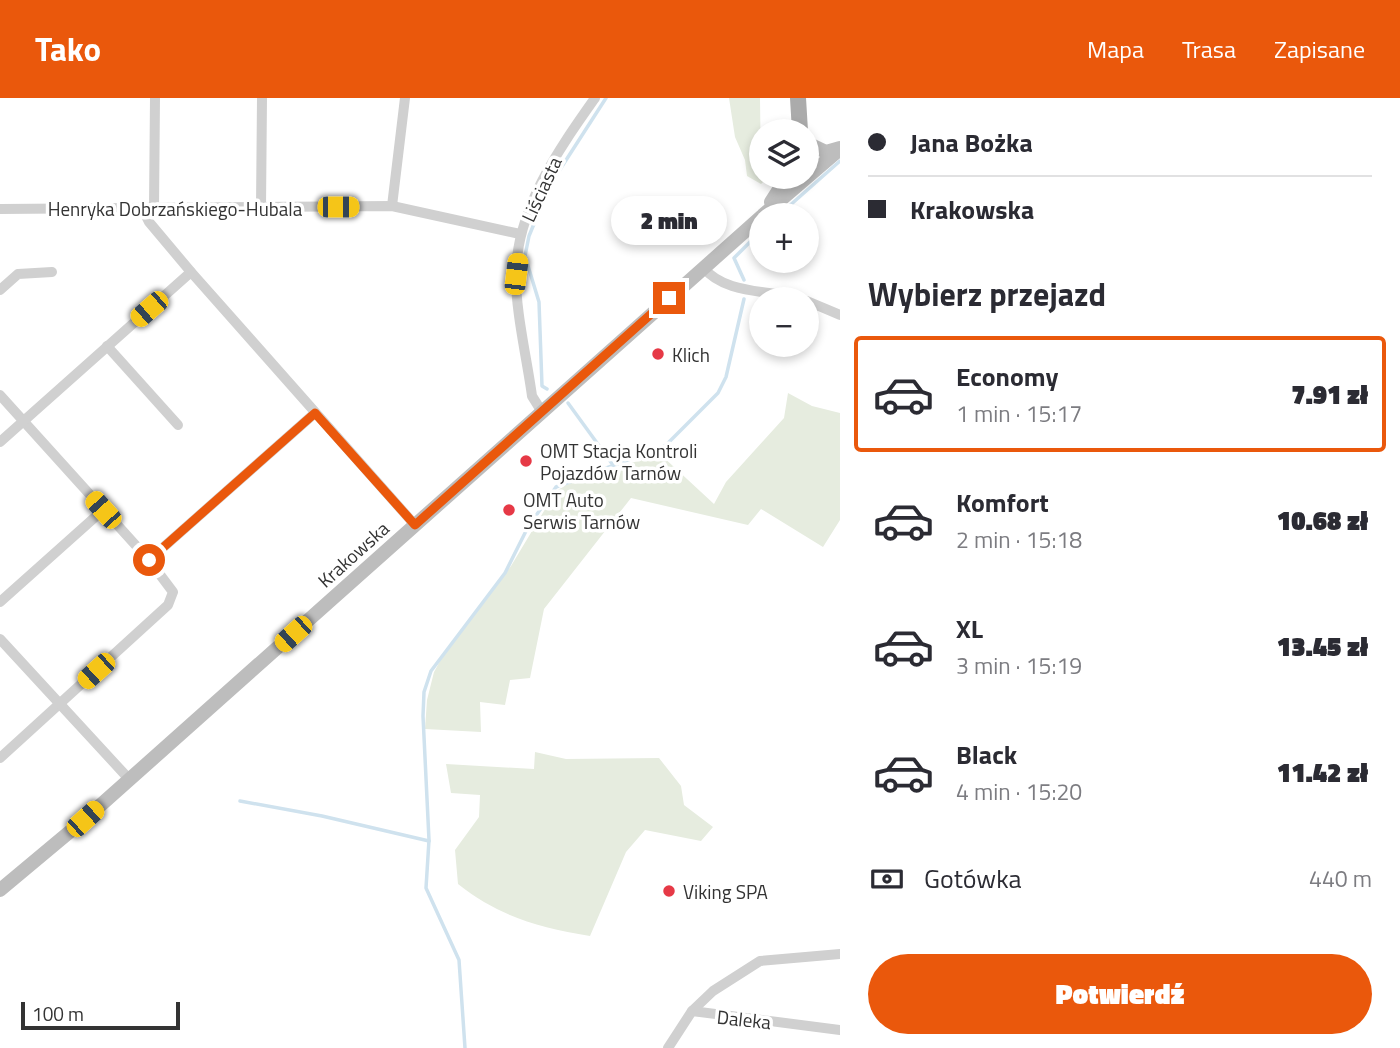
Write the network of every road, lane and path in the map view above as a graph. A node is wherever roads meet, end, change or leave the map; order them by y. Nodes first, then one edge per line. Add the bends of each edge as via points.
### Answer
1 (155, 98) edge
2 (262, 98) edge
3 (595, 98) edge
4 (799, 98) edge
5 (405, 99) edge
6 (800, 119) edge
7 (840, 140) edge
8 (819, 141) edge
9 (840, 148) edge
10 (819, 149) edge
11 (779, 189) edge
12 (792, 189) edge
13 (790, 192) junction
14 (392, 206) junction
15 (261, 207) junction
16 (142, 208) junction
17 (154, 208) junction
18 (0, 209) edge
19 (749, 228) edge
20 (520, 234) junction
21 (704, 268) junction
22 (52, 272) dead end
23 (191, 272) junction
24 (0, 289) edge
25 (749, 290) edge
26 (819, 306) edge
27 (840, 315) edge
28 (107, 346) junction
29 (0, 395) edge
30 (542, 412) junction
31 (315, 413) junction
32 (24, 421) junction
33 (177, 425) dead end
34 (0, 442) edge
35 (103, 510) junction
36 (415, 525) junction
37 (149, 560) junction
38 (0, 602) edge
39 (0, 639) edge
40 (60, 704) junction
41 (0, 758) edge
42 (129, 779) junction
43 (0, 890) edge
44 (840, 954) edge
45 (692, 1012) junction
46 (840, 1030) edge
47 (668, 1048) edge

1 - 17 street
2 - 15 street
3 - 20 street, Liściasta via 552,159
4 - 6 main road
5 - 14 street
7 - 8 main road
9 - 10 main road via 826,152
9 - 13 main road
11 - 13 main road via 763,215
12 - 13 main road
14 - 15 street, Henryka Dobrzańskiego-Hubala
14 - 20 street, Henryka Dobrzańskiego-Hubala
15 - 17 street, Henryka Dobrzańskiego-Hubala
16 - 17 street, Henryka Dobrzańskiego-Hubala
16 - 18 street, Henryka Dobrzańskiego-Hubala
16 - 23 street
19 - 21 main road, Krakowska
20 - 30 street, Liściasta via 516,274 532,397
21 - 25 street via 729,286
21 - 30 main road, Krakowska
22 - 24 street via 18,274
23 - 28 street
23 - 31 street
26 - 27 street
28 - 32 street
28 - 33 street
29 - 32 street
30 - 36 main road, Krakowska
31 - 36 street
31 - 37 street
32 - 34 street
32 - 35 street
35 - 37 street
35 - 38 street
36 - 42 main road, Krakowska
37 - 40 street via 173,592 169,606
39 - 40 street
40 - 41 street
40 - 42 street
42 - 43 main road, Krakowska
44 - 45 street via 760,961 713,991
45 - 46 street, Daleka
45 - 47 street, Daleka

